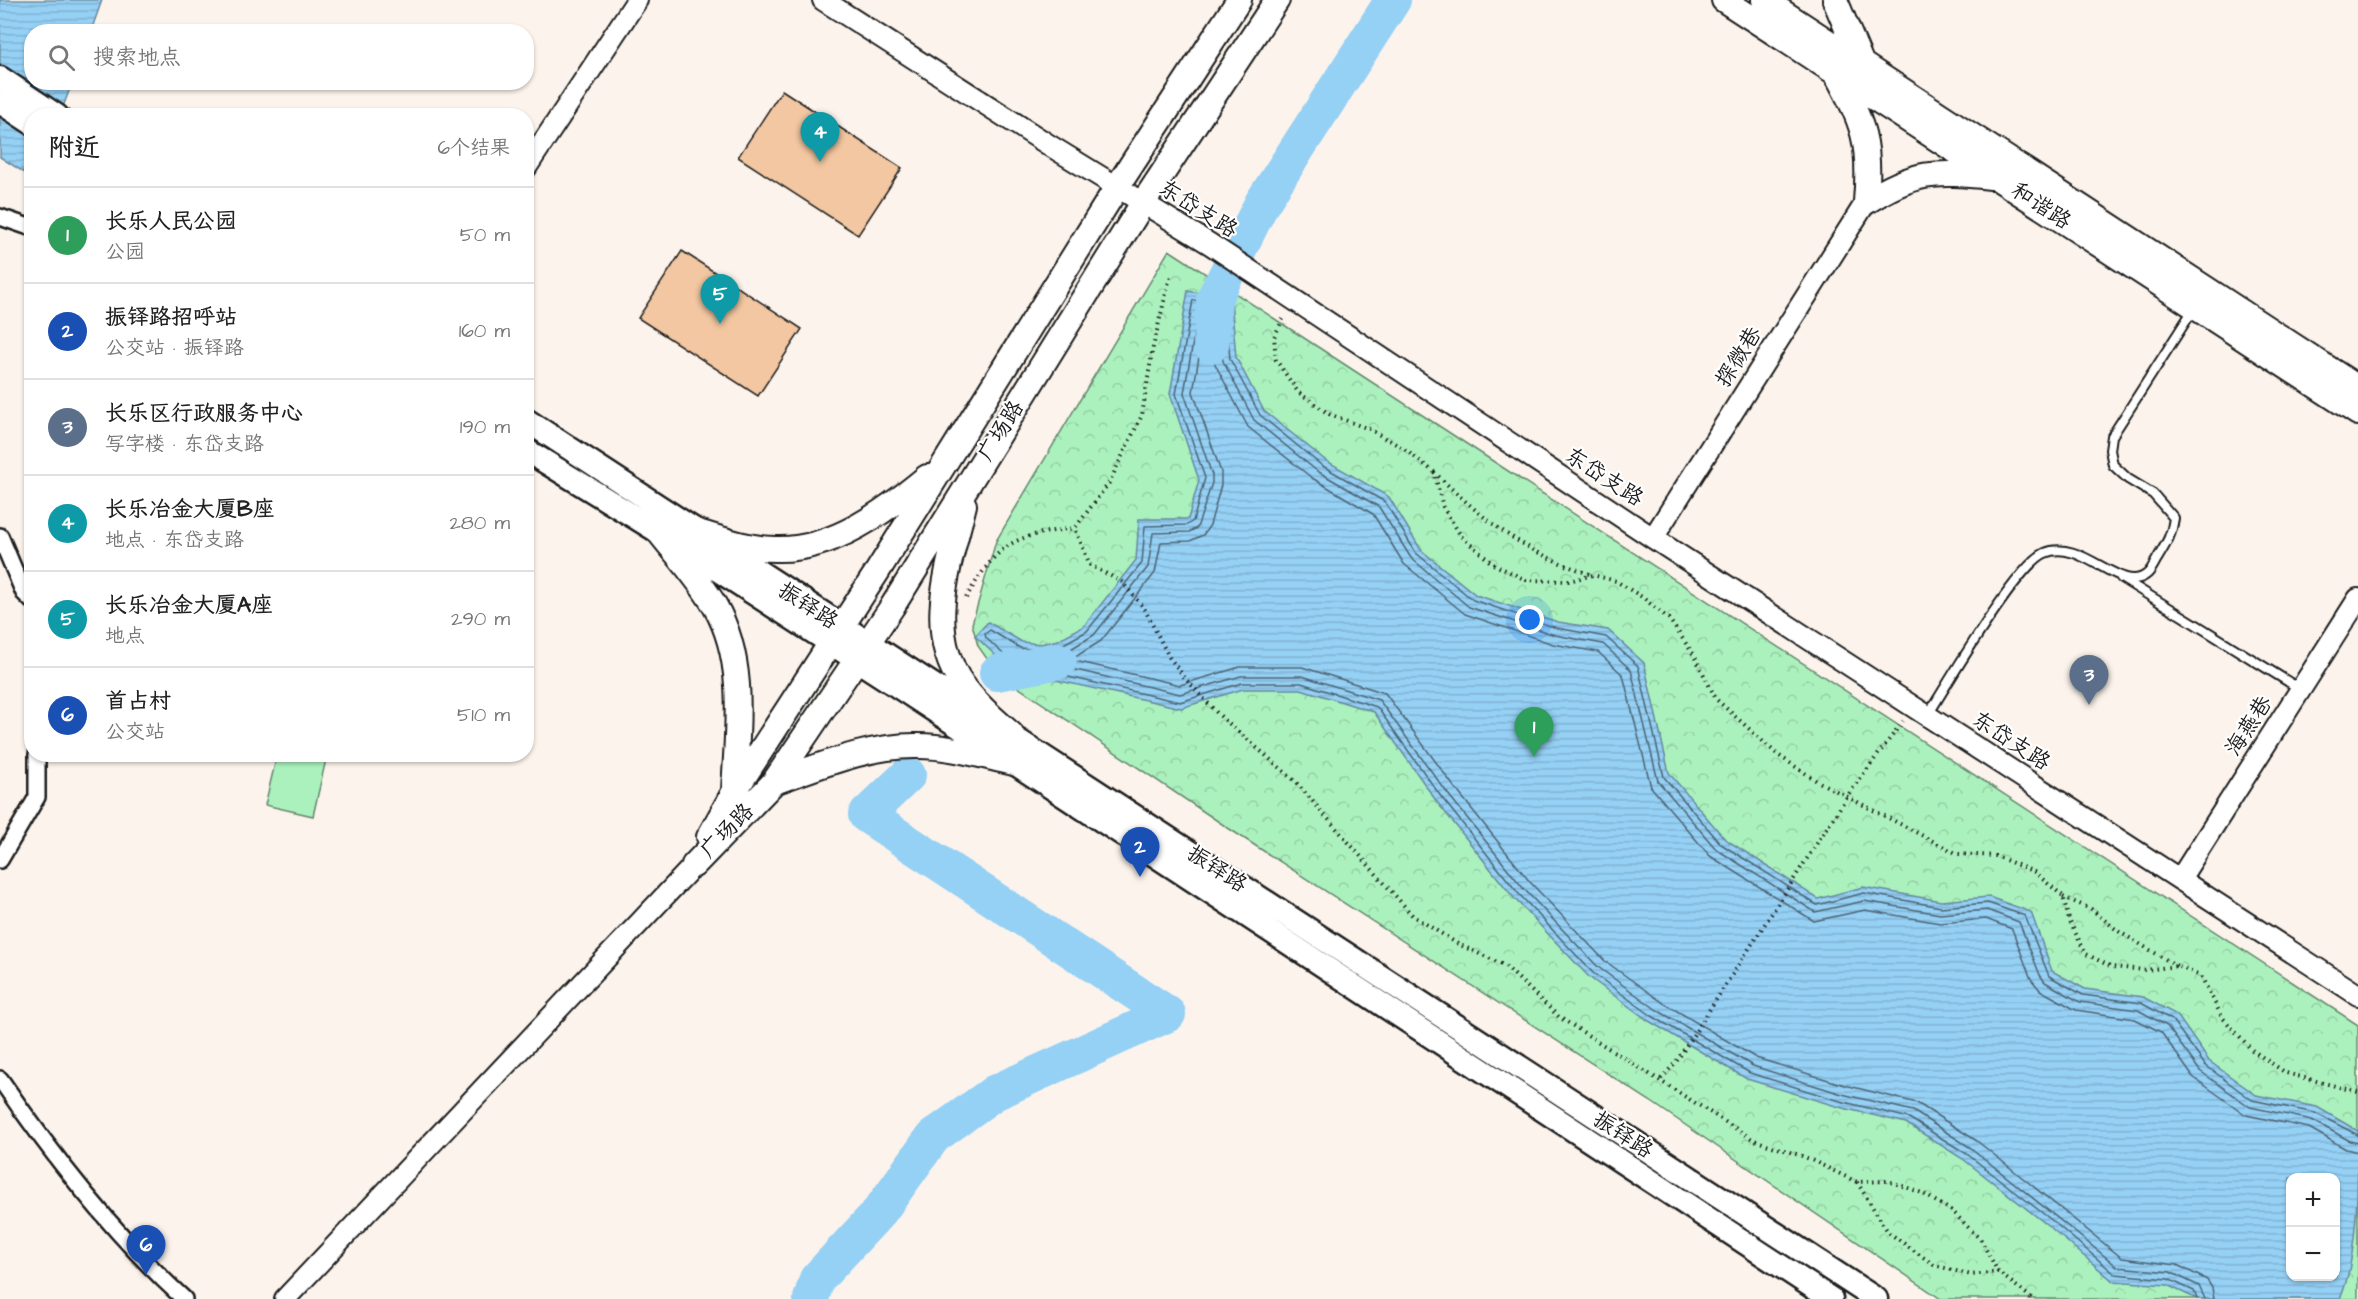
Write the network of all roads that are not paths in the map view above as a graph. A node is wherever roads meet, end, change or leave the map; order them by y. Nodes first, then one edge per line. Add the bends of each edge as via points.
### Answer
1 (637, 0) edge
2 (823, 0) edge
3 (1239, 0) edge
4 (1277, 0) edge
5 (1724, 0) edge
6 (1764, 0) edge
7 (1835, 0) edge
8 (1862, 64) junction
9 (1836, 73) junction
10 (0, 78) edge
11 (0, 102) edge
12 (45, 108) edge
13 (24, 118) edge
14 (534, 156) edge
15 (1998, 178) junction
16 (1117, 187) junction
17 (1866, 202) junction
18 (1143, 203) junction
19 (0, 217) edge
20 (24, 225) edge
21 (2195, 306) junction
22 (2358, 387) edge
23 (2358, 413) edge
24 (534, 425) edge
25 (534, 455) edge
26 (941, 466) junction
27 (969, 483) junction
28 (695, 531) junction
29 (659, 532) junction
30 (0, 536) edge
31 (1653, 538) junction
32 (2118, 576) junction
33 (24, 593) edge
34 (2358, 599) edge
35 (836, 635) junction
36 (862, 652) junction
37 (2301, 690) junction
38 (1920, 711) junction
39 (1011, 734) junction
40 (37, 762) edge
41 (1014, 763) junction
42 (774, 782) junction
43 (734, 792) junction
44 (0, 861) edge
45 (694, 865) junction
46 (2180, 879) junction
47 (2358, 995) edge
48 (0, 1079) edge
49 (184, 1299) edge
50 (285, 1299) edge
51 (1831, 1299) edge
52 (1876, 1299) edge

1 - 14 street
2 - 16 street, 东岱支路
3 - 16 main road, 广场路
4 - 18 main road, 广场路
5 - 9 main road, 和谐路
6 - 8 main road, 和谐路
7 - 8 main road
8 - 22 main road, 和谐路
9 - 15 main road, 和谐路
9 - 17 main road via 1866,137
10 - 12 main road
11 - 13 main road
15 - 17 main road via 1919,175
15 - 21 main road, 和谐路
16 - 18 street, 东岱支路
16 - 26 main road, 广场路
17 - 31 street, 探微巷
18 - 27 main road, 广场路
18 - 31 street, 东岱支路
19 - 20 street
21 - 23 main road, 和谐路
21 - 32 lane via 2112,436 2113,465 2153,494 2174,518 2172,535 2147,574 2139,579
24 - 28 main road, 振铎路
25 - 29 main road, 振铎路
26 - 28 main road via 893,505 850,529 815,542 776,550
26 - 35 main road, 广场路
27 - 36 main road, 广场路
27 - 39 main road via 944,591 945,651 963,685
28 - 35 main road, 振铎路
29 - 35 main road, 振铎路
29 - 43 main road via 714,605 730,643 737,673
30 - 33 street
31 - 38 street, 东岱支路
32 - 37 lane
32 - 38 lane via 2070,550 2058,549 2031,562
34 - 37 street, 海燕巷
35 - 36 main road, 振铎路
35 - 43 main road, 广场路
36 - 39 main road, 振铎路
36 - 41 main road, 振铎路
36 - 42 main road, 广场路
37 - 46 street, 海燕巷
38 - 46 street, 东岱支路
39 - 52 main road, 振铎路
40 - 44 street via 37,797
41 - 42 main road via 945,749 897,747 845,758
41 - 51 main road, 振铎路
42 - 45 main road, 广场路
43 - 45 main road, 广场路
45 - 50 street
46 - 47 street, 东岱支路
48 - 49 street via 112,1225

